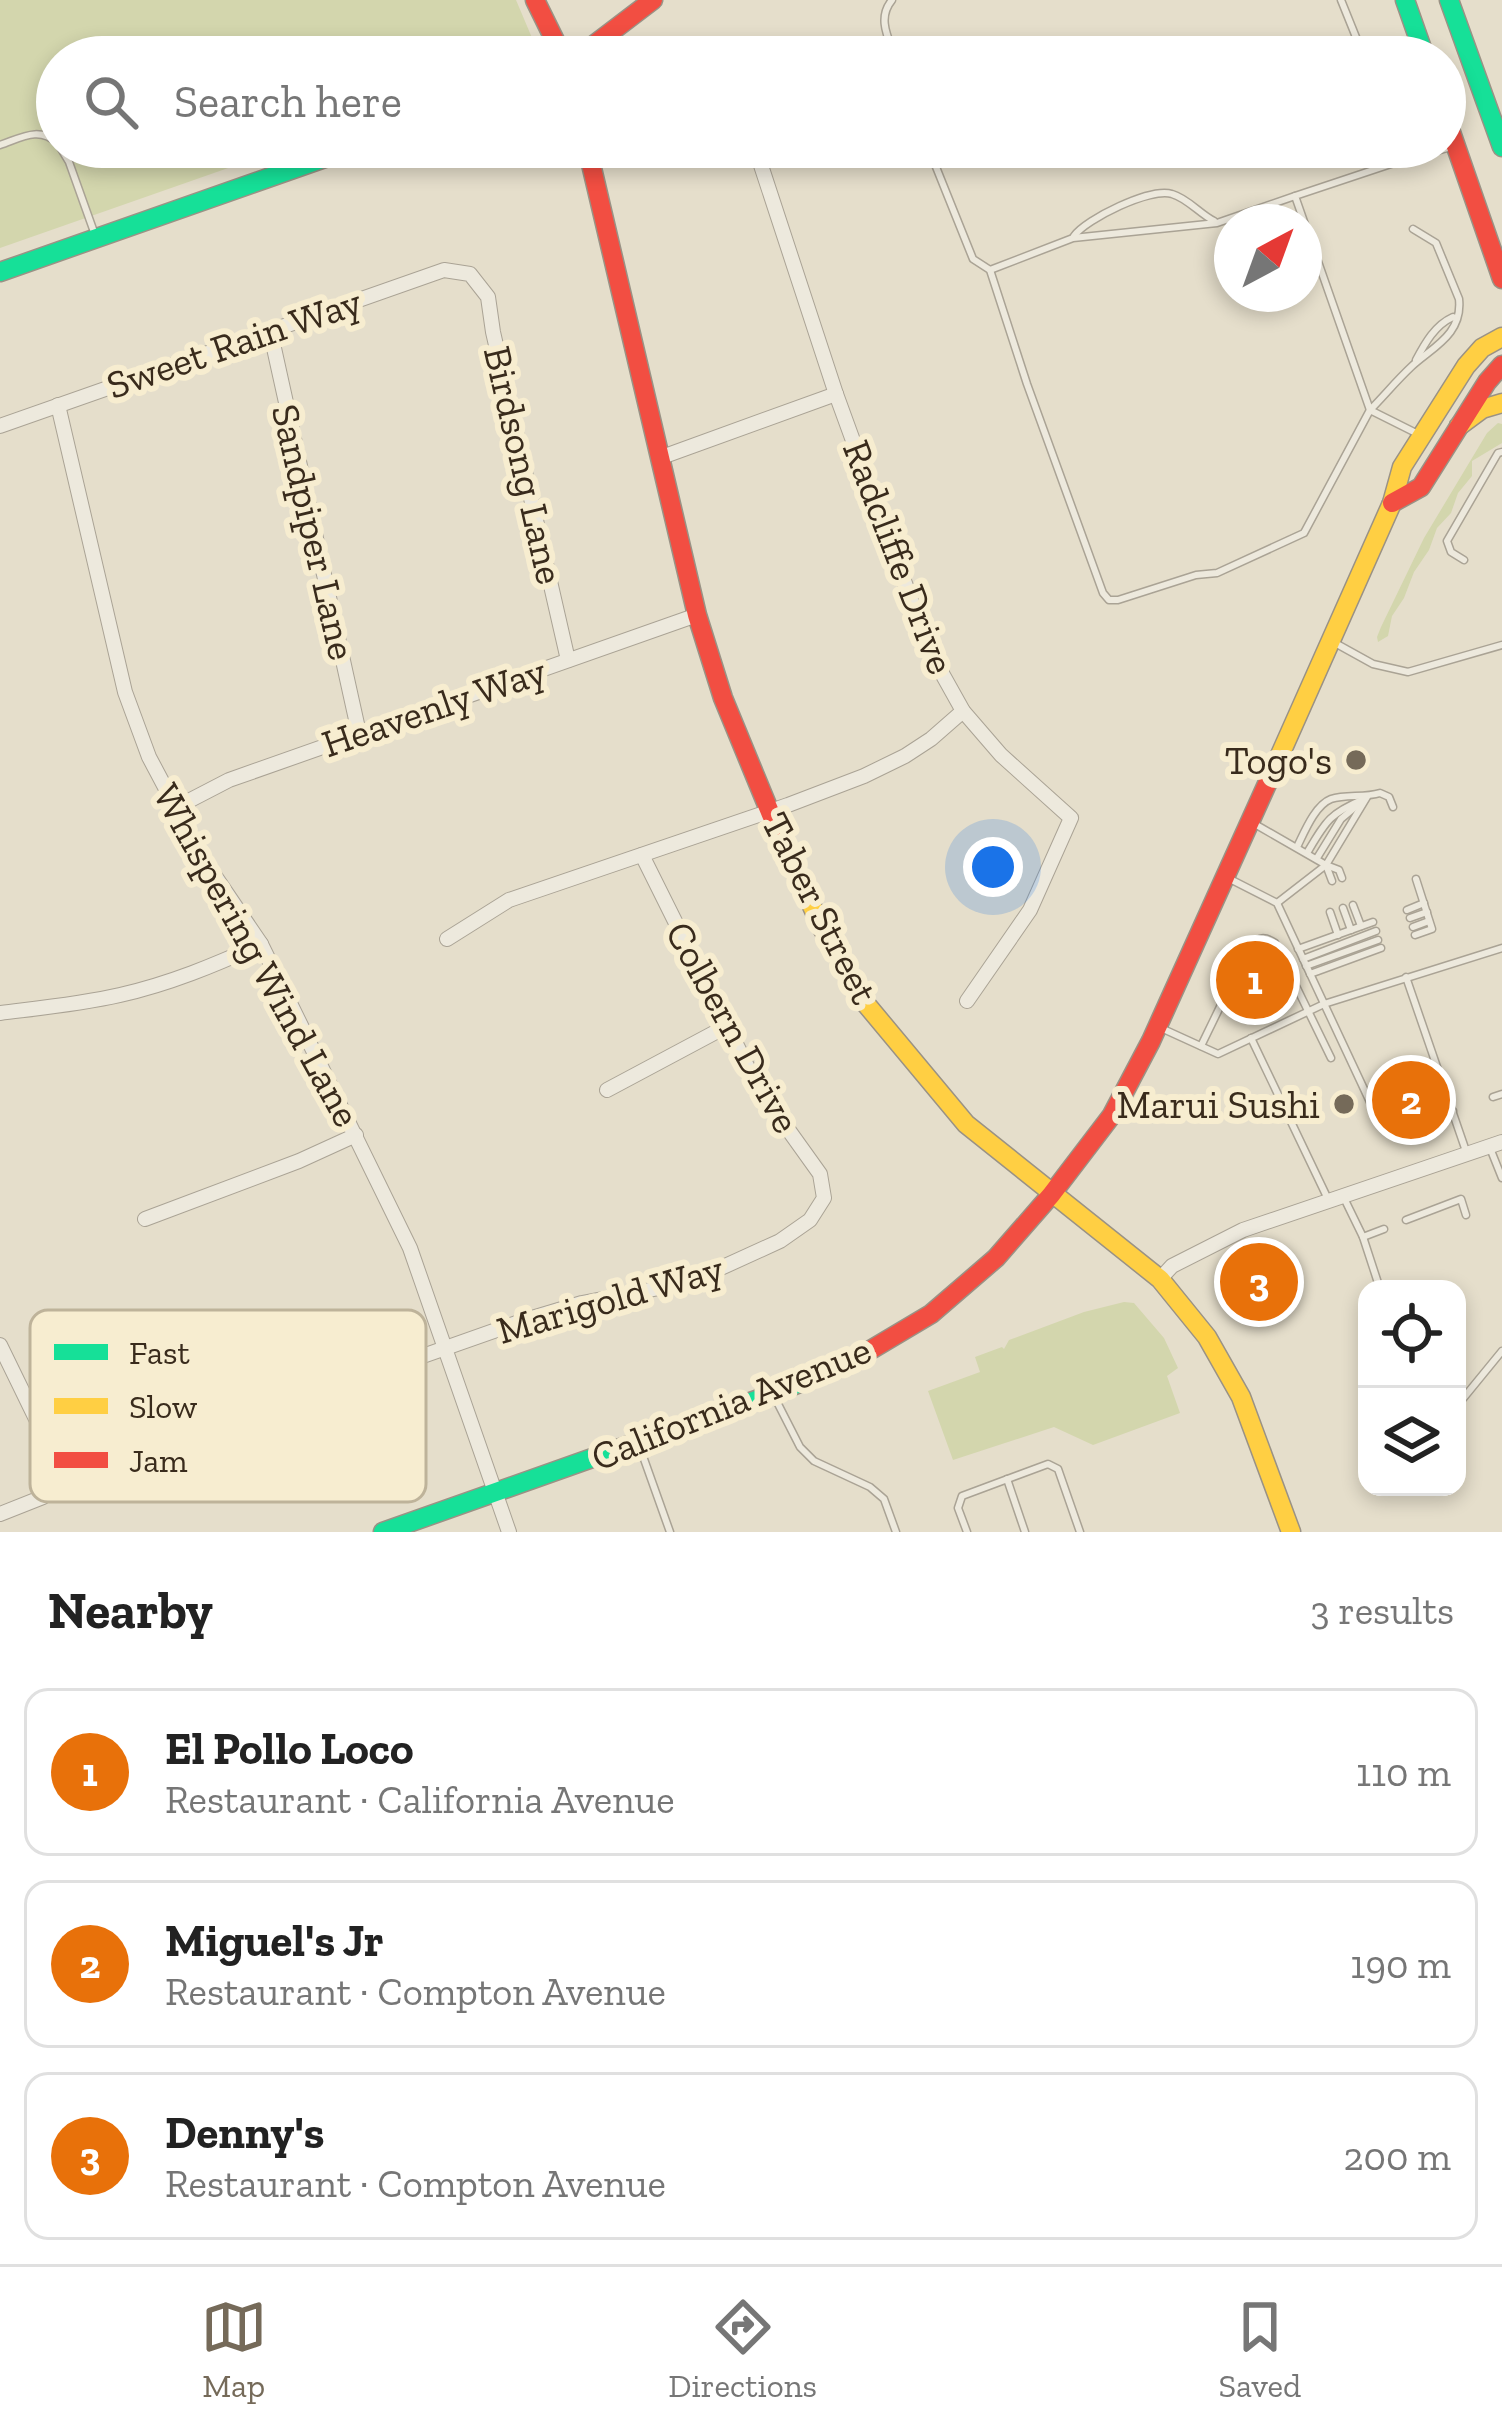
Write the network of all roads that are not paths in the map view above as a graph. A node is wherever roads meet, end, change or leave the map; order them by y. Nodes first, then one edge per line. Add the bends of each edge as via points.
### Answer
1 (535, 0) edge
2 (653, 0) edge
3 (892, 0) edge
4 (1341, 0) edge
5 (1405, 0) edge
6 (1449, 0) edge
7 (553, 36) edge
8 (606, 36) edge
9 (888, 36) edge
10 (1356, 36) edge
11 (1418, 36) edge
12 (1462, 36) edge
13 (1466, 47) edge
14 (36, 133) edge
15 (0, 145) edge
16 (1502, 147) edge
17 (71, 168) edge
18 (296, 168) edge
19 (592, 168) edge
20 (761, 168) edge
21 (936, 168) edge
22 (1379, 168) edge
23 (1464, 168) edge
24 (1295, 196) junction
25 (1272, 204) edge
26 (1214, 221) edge
27 (1214, 223) edge
28 (1413, 229) dead end
29 (96, 238) junction
30 (1072, 238) junction
31 (990, 270) junction
32 (0, 272) edge
33 (470, 274) joint
34 (1502, 279) edge
35 (270, 330) junction
36 (1502, 337) edge
37 (1502, 365) edge
38 (836, 394) junction
39 (1502, 403) edge
40 (58, 404) junction
41 (1370, 410) junction
42 (0, 426) edge
43 (1459, 426) junction
44 (1421, 436) junction
45 (1502, 452) edge
46 (662, 457) junction
47 (1392, 503) junction
48 (1464, 560) dead end
49 (697, 615) junction
50 (1332, 641) junction
51 (1502, 645) edge
52 (568, 661) junction
53 (963, 711) junction
54 (359, 733) junction
55 (1367, 797) junction
56 (1393, 807) dead end
57 (175, 808) junction
58 (769, 812) junction
59 (1250, 821) junction
60 (1297, 847) junction
61 (1307, 853) junction
62 (642, 855) junction
63 (1316, 859) junction
64 (1326, 865) junction
65 (1315, 874) junction
66 (1225, 876) junction
67 (1342, 878) dead end
68 (1416, 879) dead end
69 (1332, 881) dead end
70 (1320, 886) dead end
71 (1277, 903) junction
72 (1353, 904) dead end
73 (1343, 908) dead end
74 (1330, 912) dead end
75 (1427, 912) junction
76 (1362, 926) junction
77 (1351, 930) junction
78 (1338, 934) junction
79 (1374, 938) junction
80 (446, 939) dead end
81 (261, 944) junction
82 (1502, 948) edge
83 (1298, 949) junction
84 (1306, 966) junction
85 (1406, 977) junction
86 (967, 1001) dead end
87 (1324, 1004) junction
88 (1310, 1010) junction
89 (0, 1012) edge
90 (727, 1026) junction
91 (1158, 1027) junction
92 (1251, 1038) junction
93 (1201, 1046) junction
94 (1331, 1058) dead end
95 (607, 1090) dead end
96 (1453, 1111) junction
97 (1423, 1121) dead end
98 (1404, 1128) dead end
99 (356, 1135) junction
100 (1496, 1144) edge
101 (1467, 1154) junction
102 (1502, 1178) edge
103 (1051, 1195) junction
104 (1335, 1197) junction
105 (824, 1198) joint
106 (1466, 1214) dead end
107 (145, 1219) dead end
108 (1406, 1220) dead end
109 (1384, 1229) dead end
110 (1363, 1237) junction
111 (1160, 1279) junction
112 (1377, 1280) edge
113 (0, 1345) edge
114 (446, 1348) junction
115 (1502, 1351) edge
116 (426, 1355) edge
117 (773, 1394) junction
118 (1466, 1395) edge
119 (30, 1407) edge
120 (638, 1442) junction
121 (1007, 1479) junction
122 (496, 1492) junction
123 (30, 1502) edge
124 (0, 1514) edge
125 (383, 1532) edge
126 (509, 1532) edge
127 (670, 1532) edge
128 (896, 1532) edge
129 (967, 1532) edge
130 (1025, 1532) edge
131 (1080, 1532) edge
132 (1292, 1532) edge

1 - 7 main road
2 - 8 main road
3 - 9 lane via 883,20
4 - 10 lane
5 - 11 main road
6 - 12 main road
13 - 16 main road
14 - 15 lane
17 - 29 lane
18 - 29 main road
19 - 46 main road, Taber Street
20 - 38 street, Radcliffe Drive
21 - 31 lane via 973,260
22 - 24 lane
23 - 34 main road
24 - 25 lane
24 - 41 lane
26 - 30 lane via 1170,193 1158,194 1082,224
27 - 30 lane
28 - 41 lane via 1436,244 1460,309
29 - 32 main road
30 - 31 lane
31 - 41 lane via 1109,600 1217,573 1304,533
33 - 35 street, Sweet Rain Way via 444,270
33 - 52 street, Birdsong Lane via 488,297
35 - 40 street, Sweet Rain Way
35 - 54 street, Sandpiper Lane
36 - 44 main road, California Avenue via 1466,366
37 - 43 main road, California Avenue
38 - 46 street
38 - 53 street, Radcliffe Drive via 930,652
39 - 43 main road
40 - 42 street, Sweet Rain Way
40 - 57 street, Whispering Wind Lane via 125,692
41 - 44 lane
43 - 47 main road, California Avenue via 1420,487
44 - 47 main road, California Avenue
45 - 48 lane via 1447,541
46 - 49 main road, Taber Street
47 - 50 main road, California Avenue
49 - 52 street, Heavenly Way
49 - 58 main road, Taber Street
50 - 51 lane via 1408,672
50 - 59 main road, California Avenue
52 - 54 street, Heavenly Way
53 - 58 street via 905,756
53 - 86 street, Radcliffe Drive via 1071,818 1030,910
54 - 57 street, Heavenly Way
55 - 56 lane via 1380,793
55 - 60 lane via 1327,801
55 - 61 lane via 1326,821
55 - 63 lane via 1341,819
55 - 64 lane
57 - 81 street, Whispering Wind Lane
58 - 62 street
58 - 103 main road, Taber Street via 866,1004 966,1124
59 - 60 lane
59 - 66 main road, California Avenue
60 - 61 lane
61 - 63 lane
62 - 80 street via 509,900
62 - 90 street, Colbern Drive
63 - 64 lane
64 - 65 lane
64 - 67 lane
64 - 69 lane
65 - 70 lane
65 - 71 lane
66 - 71 lane
66 - 91 main road, California Avenue
68 - 75 lane
71 - 83 lane
72 - 76 lane
73 - 77 lane
74 - 78 lane
75 - 75 lane via 1432,929 1411,923
76 - 77 lane
76 - 79 lane
77 - 78 lane
78 - 83 lane
79 - 84 lane
79 - 84 lane
81 - 89 street via 124,994
81 - 99 street, Whispering Wind Lane
82 - 85 lane
83 - 84 lane
84 - 87 lane
85 - 87 lane
85 - 96 lane
87 - 88 lane
87 - 98 lane via 1378,1119 1390,1130
88 - 92 lane
88 - 93 lane via 1275,943 1258,938
88 - 94 lane
90 - 95 street
90 - 105 street, Colbern Drive via 757,1086 820,1174
91 - 93 lane
91 - 103 main road, California Avenue via 1112,1115
92 - 93 lane via 1218,1054
92 - 104 lane
96 - 97 lane
96 - 101 lane
99 - 107 street
99 - 114 street, Whispering Wind Lane
100 - 101 street
100 - 102 lane
101 - 104 street
103 - 111 main road, Taber Street
103 - 117 main road, California Avenue via 996,1258 931,1314 865,1356
104 - 110 lane
104 - 111 street via 1243,1229
105 - 114 street, Marigold Way via 780,1241 690,1282 582,1303
106 - 108 lane via 1461,1199
109 - 110 lane
110 - 112 lane
111 - 132 main road, Taber Street via 1234,1379
113 - 119 street
114 - 116 street, Marigold Way
114 - 122 street, Whispering Wind Lane
115 - 118 lane
117 - 120 main road, California Avenue
117 - 128 lane via 800,1447 884,1499
120 - 122 main road, California Avenue
120 - 127 lane
121 - 129 lane via 962,1496
121 - 130 lane
121 - 131 lane via 1048,1464 1058,1469
122 - 125 main road, California Avenue
122 - 126 street, Whispering Wind Lane
123 - 124 street

